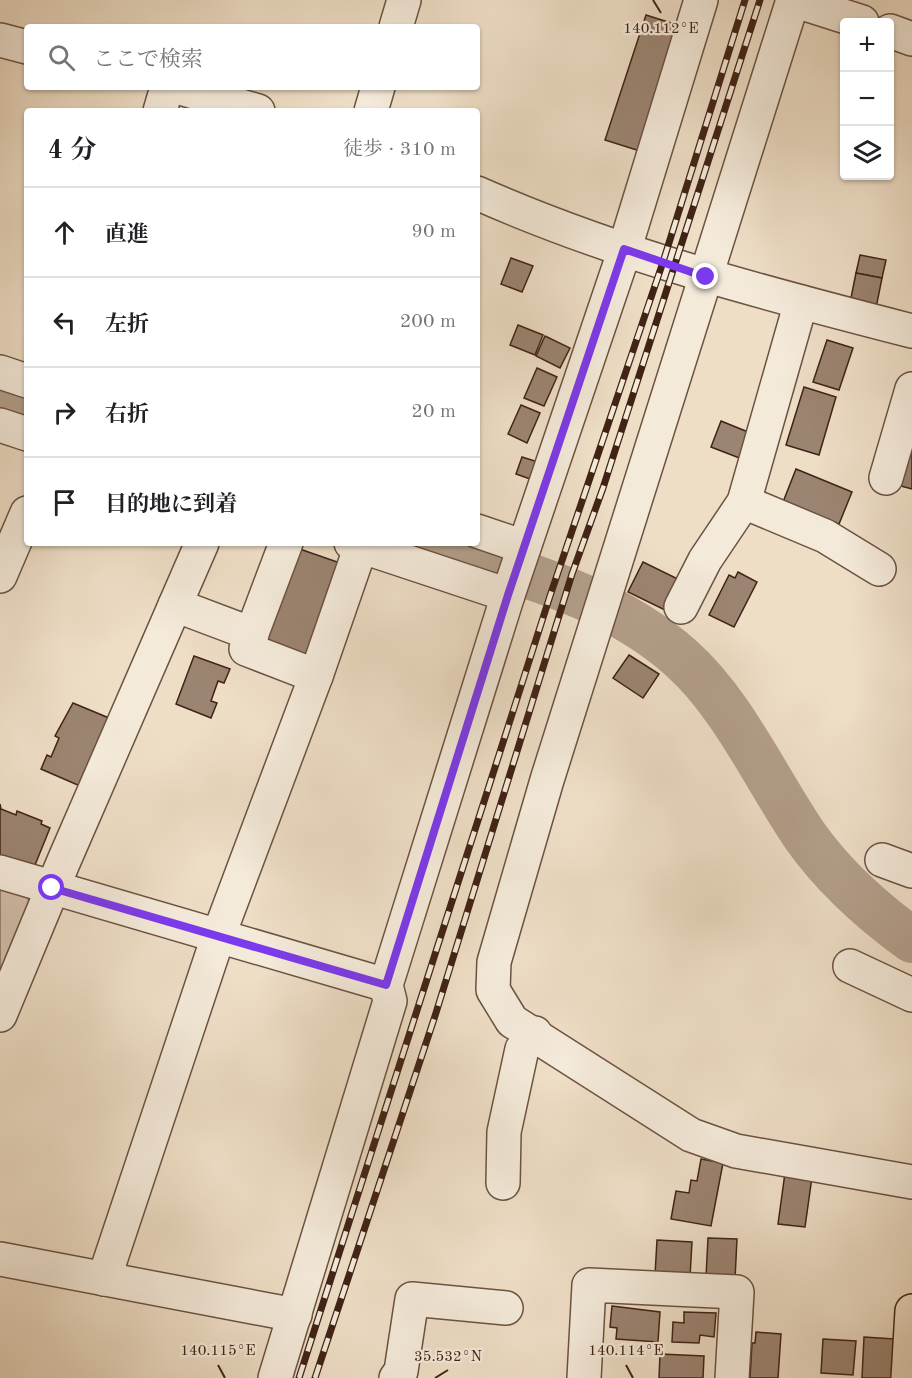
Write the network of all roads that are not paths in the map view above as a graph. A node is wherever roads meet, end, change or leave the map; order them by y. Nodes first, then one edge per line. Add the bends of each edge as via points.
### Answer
1 (404, 0) edge
2 (793, 0) edge
3 (691, 2) edge
4 (849, 18) edge
5 (397, 24) edge
6 (894, 32) edge
7 (912, 39) edge
8 (0, 40) edge
9 (24, 46) edge
10 (165, 90) edge
11 (187, 90) edge
12 (377, 90) edge
13 (161, 108) edge
14 (248, 108) edge
15 (372, 108) edge
16 (480, 194) edge
17 (624, 249) junction
18 (706, 277) junction
19 (801, 302) junction
20 (912, 331) edge
21 (0, 372) edge
22 (24, 380) edge
23 (912, 389) edge
24 (0, 425) edge
25 (24, 433) edge
26 (885, 477) dead end
27 (744, 502) junction
28 (24, 520) edge
29 (480, 532) edge
30 (201, 546) edge
31 (285, 546) edge
32 (356, 546) edge
33 (359, 546) edge
34 (524, 547) junction
35 (879, 569) dead end
36 (0, 576) edge
37 (508, 595) junction
38 (175, 605) junction
39 (681, 608) dead end
40 (252, 634) junction
41 (316, 676) junction
42 (882, 860) dead end
43 (912, 871) edge
44 (0, 872) edge
45 (52, 888) junction
46 (218, 937) junction
47 (850, 966) dead end
48 (386, 985) junction
49 (912, 995) edge
50 (0, 1015) edge
51 (535, 1033) junction
52 (912, 1182) edge
53 (503, 1183) dead end
54 (0, 1259) edge
55 (104, 1279) junction
56 (506, 1308) dead end
57 (912, 1311) edge
58 (295, 1315) junction
59 (275, 1378) edge
60 (396, 1378) edge
61 (584, 1378) edge
62 (732, 1378) edge
63 (908, 1378) edge

1 - 5 street
2 - 4 street
2 - 18 street
3 - 17 street
6 - 7 street
8 - 9 street
10 - 13 street
11 - 14 street
12 - 15 street
16 - 17 street via 547,224
17 - 18 street
17 - 34 street
18 - 19 street
18 - 51 street via 547,780 494,962 493,990 512,1021
19 - 20 street
19 - 27 street
21 - 22 street
23 - 26 street
24 - 25 street
27 - 35 street via 825,536
27 - 39 street via 705,560
28 - 36 street
29 - 34 street
30 - 38 street
31 - 40 street
32 - 41 street
33 - 37 street
34 - 37 street
37 - 48 street
38 - 40 street
38 - 45 street
40 - 41 street via 246,649
41 - 46 street
42 - 43 street
44 - 45 street
45 - 46 street
45 - 50 street
46 - 48 street
46 - 55 street
47 - 49 street
48 - 58 street via 390,1000
51 - 52 street via 691,1135 736,1151
51 - 53 street via 522,1049 504,1132
54 - 55 street
55 - 58 street
56 - 60 street via 412,1299 401,1371
57 - 63 main road
58 - 59 street
61 - 62 street via 589,1285 737,1293

